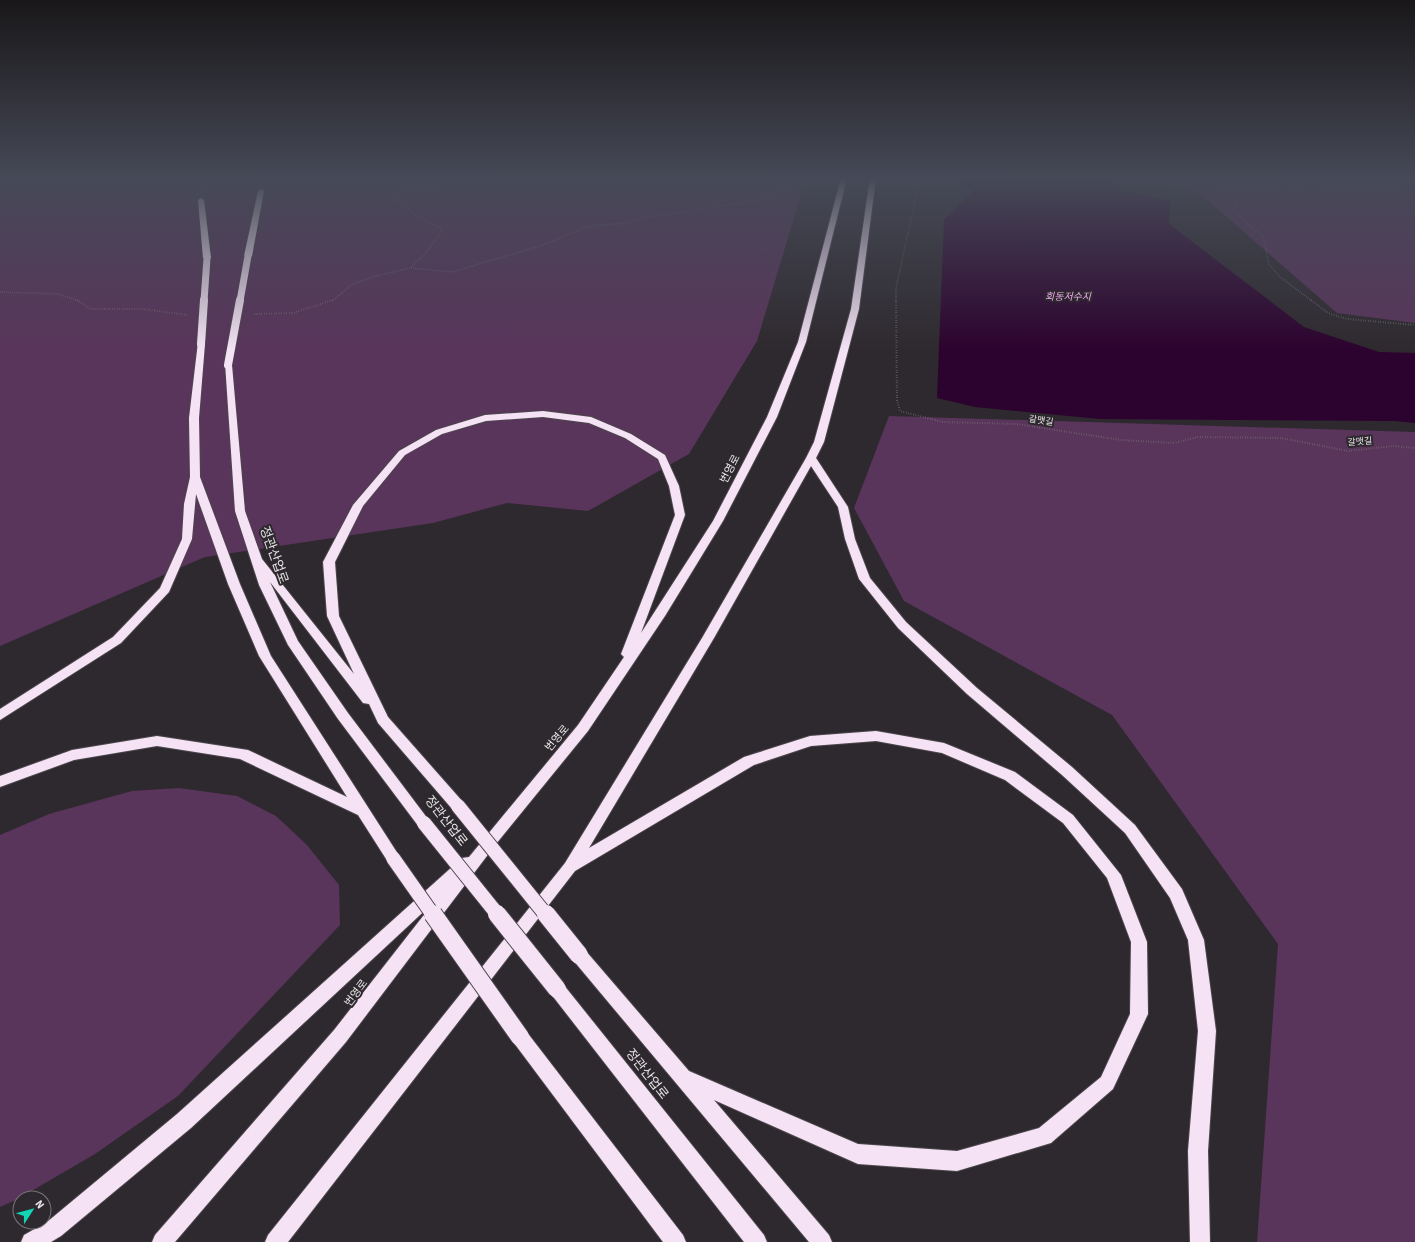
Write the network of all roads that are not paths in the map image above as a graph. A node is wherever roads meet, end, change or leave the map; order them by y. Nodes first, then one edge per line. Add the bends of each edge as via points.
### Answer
1 (205, 236) edge
2 (252, 236) edge
3 (829, 236) edge
4 (866, 236) edge
5 (811, 458) junction
6 (195, 477) junction
7 (254, 554) junction
8 (619, 675) junction
9 (0, 715) edge
10 (383, 720) junction
11 (0, 782) edge
12 (365, 812) junction
13 (491, 840) junction
14 (570, 867) junction
15 (682, 1077) junction
16 (31, 1242) edge
17 (162, 1242) edge
18 (275, 1242) edge
19 (676, 1242) edge
20 (757, 1242) edge
21 (822, 1242) edge
22 (1200, 1242) edge

1 - 6 highway, bridge via 207,258 194,418
2 - 7 highway, 정관산업로, bridge via 228,365 240,511
3 - 8 highway, 번영로 via 802,342 772,417 718,521
4 - 5 highway via 855,309 819,442
5 - 14 highway via 708,638
5 - 22 highway via 843,507 850,539 865,579 902,625 972,691 1067,771 1130,829 1176,894 1196,940 1207,1031 1198,1151
6 - 9 highway via 189,504 187,539 165,589 117,640
6 - 12 highway via 234,584 265,656
7 - 10 highway
7 - 20 highway, 정관산업로, bridge via 265,586 292,642 343,716 424,823
8 - 10 highway via 680,515 674,486 662,458 628,436 591,420 543,414 485,418 440,432 402,453 358,505 329,562 333,616
8 - 13 highway, 번영로 via 583,728
10 - 15 highway, bridge via 458,806
11 - 12 highway via 72,755 157,740 243,754
12 - 19 highway, bridge via 393,858 520,1037
13 - 16 highway via 184,1121 54,1229
13 - 17 highway, 번영로 via 340,1036
14 - 15 highway via 749,761 810,741 876,736 944,748 1010,776 1068,819 1113,875 1139,942 1139,1014 1107,1083 1044,1136 956,1161 858,1154
14 - 18 highway
15 - 21 highway

